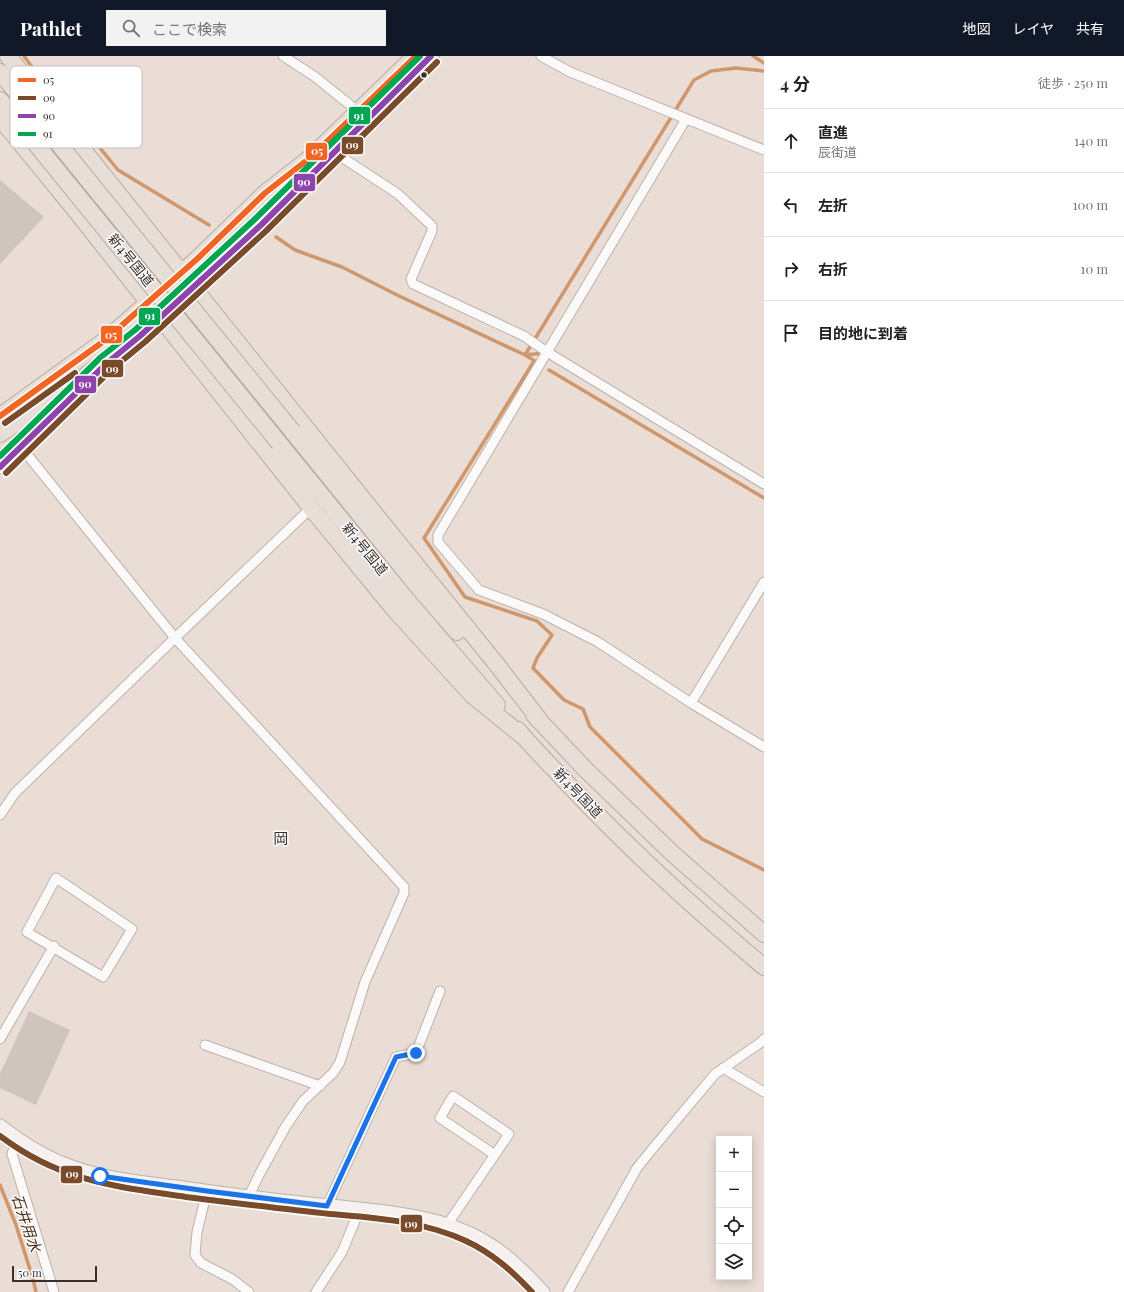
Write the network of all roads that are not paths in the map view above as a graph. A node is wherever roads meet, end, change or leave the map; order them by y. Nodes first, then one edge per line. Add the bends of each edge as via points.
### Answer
1 (8, 56) edge
2 (283, 56) edge
3 (416, 56) edge
4 (431, 56) edge
5 (541, 56) edge
6 (16, 66) edge
7 (0, 72) edge
8 (10, 84) edge
9 (0, 100) edge
10 (10, 112) edge
11 (363, 115) junction
12 (0, 118) edge
13 (686, 119) junction
14 (10, 130) edge
15 (25, 148) edge
16 (39, 148) edge
17 (62, 148) edge
18 (82, 148) edge
19 (764, 150) edge
20 (334, 152) junction
21 (182, 273) junction
22 (193, 287) junction
23 (148, 302) junction
24 (160, 318) junction
25 (547, 352) junction
26 (107, 363) junction
27 (0, 416) edge
28 (0, 434) edge
29 (20, 447) junction
30 (0, 467) edge
31 (764, 484) edge
32 (311, 508) junction
33 (764, 582) edge
34 (175, 638) junction
35 (691, 703) junction
36 (541, 722) junction
37 (525, 738) junction
38 (764, 747) edge
39 (0, 815) edge
40 (764, 934) edge
41 (54, 946) junction
42 (764, 967) edge
43 (440, 992) dead end
44 (764, 1038) edge
45 (0, 1039) edge
46 (205, 1045) dead end
47 (723, 1068) junction
48 (320, 1086) junction
49 (764, 1092) edge
50 (0, 1126) edge
51 (17, 1139) junction
52 (495, 1155) junction
53 (207, 1191) junction
54 (249, 1196) junction
55 (327, 1206) junction
56 (360, 1210) junction
57 (447, 1225) junction
58 (54, 1292) edge
59 (249, 1292) edge
60 (316, 1292) edge
61 (543, 1292) edge
62 (568, 1292) edge

1 - 6 highway
2 - 11 street via 314,76
3 - 11 highway
4 - 11 highway
5 - 13 street via 570,72
7 - 8 highway, 新4号国道, bridge
9 - 10 highway, 新4号国道, bridge
11 - 20 highway
11 - 21 highway via 265,193
12 - 14 highway
13 - 19 street
13 - 25 street
15 - 23 highway
16 - 37 highway, 新4号国道, bridge via 406,599
17 - 36 highway, 新4号国道, bridge via 419,588 493,675
18 - 21 highway
20 - 22 highway
20 - 25 street via 398,194 432,226 411,278 413,284 524,336
21 - 22 highway
21 - 23 highway
22 - 24 highway
22 - 36 highway
23 - 24 highway
23 - 27 highway via 104,341
24 - 26 highway
24 - 32 highway
25 - 31 street
25 - 35 street via 438,535 438,542 479,590 544,614 598,642
26 - 28 highway
26 - 29 main road
29 - 30 main road
29 - 34 street
32 - 34 street
32 - 37 highway via 393,608 472,695
33 - 35 street
34 - 39 street via 15,793
34 - 48 street via 404,887 404,893 365,982 340,1062
35 - 38 street
36 - 40 highway, 新4号国道 via 585,769 672,853
37 - 42 highway, 新4号国道 via 653,869
41 - 41 street via 104,977 132,929 56,878 27,932
41 - 45 street
43 - 55 street via 416,1053 396,1057
44 - 47 street
46 - 48 street
47 - 49 street
47 - 62 street via 715,1074 637,1168
48 - 54 street via 304,1101 286,1126
50 - 51 main road
51 - 53 main road via 60,1163 100,1176
51 - 58 street via 12,1154
52 - 52 street via 509,1134 453,1096 440,1118
52 - 57 street
53 - 54 main road
53 - 59 street via 197,1232 195,1255 201,1263 232,1279
54 - 55 main road
55 - 56 main road
56 - 57 main road via 397,1214
56 - 60 street via 342,1252
57 - 61 main road via 484,1241 504,1254

